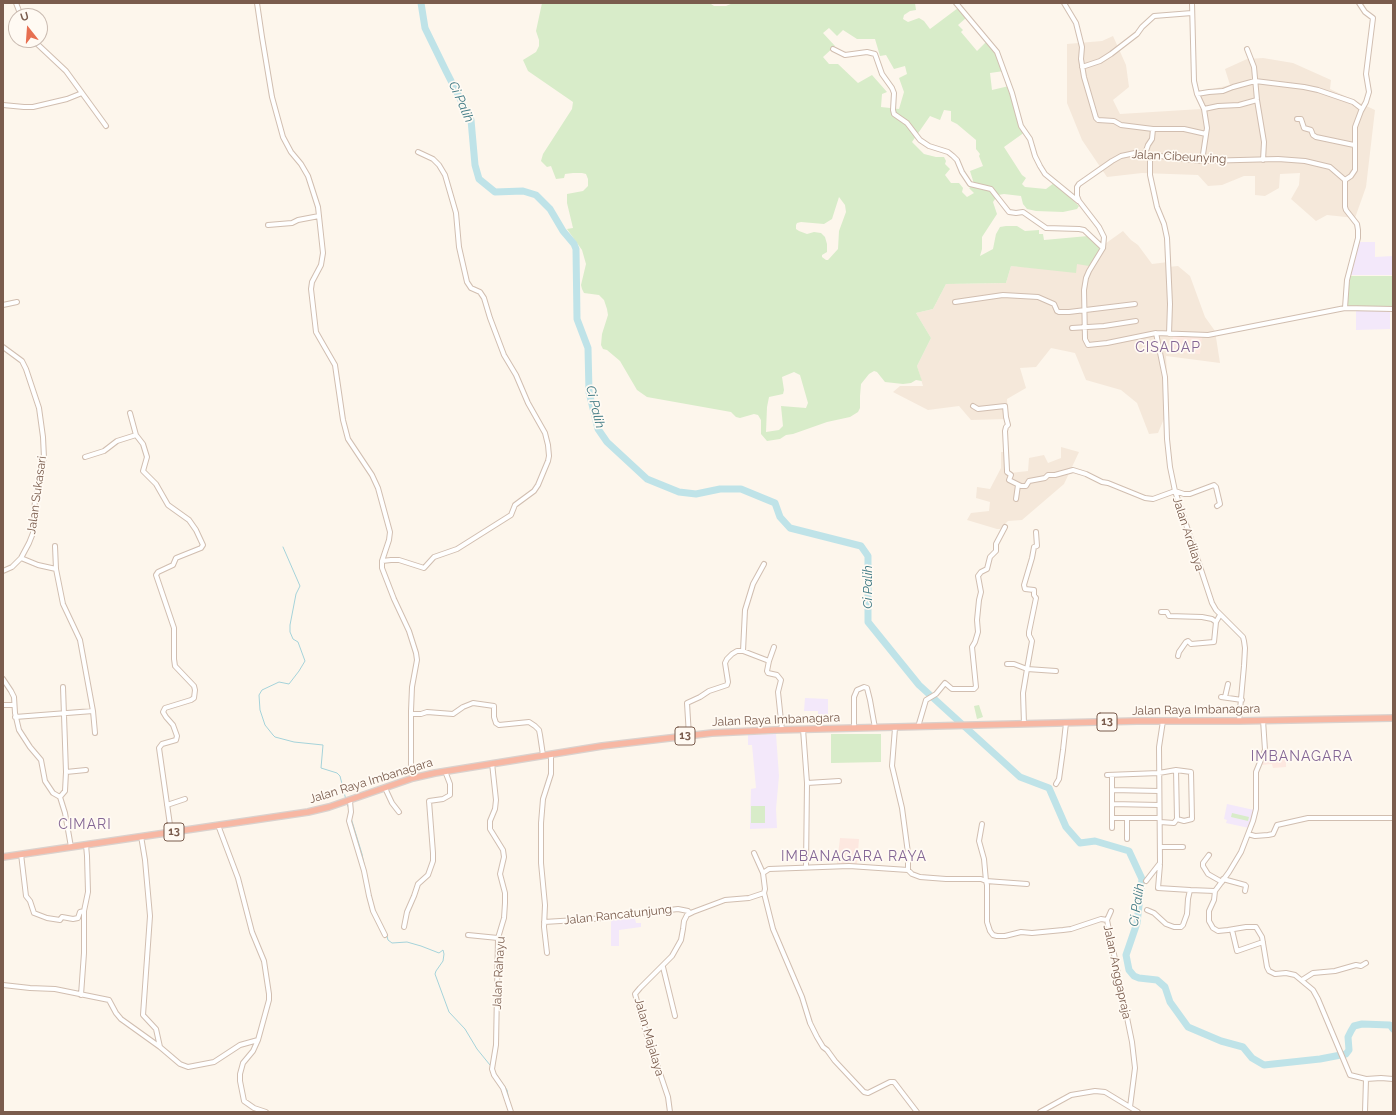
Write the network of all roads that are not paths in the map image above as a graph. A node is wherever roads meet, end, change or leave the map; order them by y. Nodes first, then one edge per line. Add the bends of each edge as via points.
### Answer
1 (257, 3) edge
2 (956, 3) edge
3 (1064, 3) edge
4 (1192, 3) edge
5 (1359, 3) edge
6 (1192, 13) junction
7 (42, 48) edge
8 (1247, 48) dead end
9 (833, 49) dead end
10 (1082, 67) junction
11 (1255, 81) junction
12 (82, 93) junction
13 (1197, 94) junction
14 (1257, 100) junction
15 (3, 105) edge
16 (1204, 109) junction
17 (1362, 109) junction
18 (1297, 119) dead end
19 (106, 126) dead end
20 (1153, 128) junction
21 (1206, 134) junction
22 (1354, 145) junction
23 (418, 152) dead end
24 (1145, 154) junction
25 (1150, 155) junction
26 (1263, 160) junction
27 (1202, 161) junction
28 (1345, 180) junction
29 (1079, 201) junction
30 (319, 216) junction
31 (268, 225) dead end
32 (1103, 248) junction
33 (17, 302) dead end
34 (955, 302) dead end
35 (1135, 304) dead end
36 (3, 306) edge
37 (1345, 308) junction
38 (1393, 309) edge
39 (1085, 310) junction
40 (1136, 321) dead end
41 (1085, 326) junction
42 (1072, 328) dead end
43 (1156, 333) junction
44 (1169, 334) junction
45 (3, 347) edge
46 (973, 406) dead end
47 (130, 413) dead end
48 (136, 435) junction
49 (85, 458) dead end
50 (1018, 485) junction
51 (1174, 491) junction
52 (1016, 499) dead end
53 (1217, 506) dead end
54 (1005, 527) dead end
55 (1036, 532) dead end
56 (55, 546) dead end
57 (21, 558) junction
58 (382, 561) junction
59 (764, 564) dead end
60 (56, 569) junction
61 (3, 571) edge
62 (1161, 612) dead end
63 (1220, 614) junction
64 (1216, 622) junction
65 (774, 647) dead end
66 (743, 651) junction
67 (1178, 656) dead end
68 (769, 661) junction
69 (1007, 664) dead end
70 (1027, 670) junction
71 (1056, 670) dead end
72 (3, 679) edge
73 (1228, 684) dead end
74 (64, 688) dead end
75 (1242, 700) junction
76 (3, 705) edge
77 (14, 705) junction
78 (93, 711) junction
79 (65, 713) junction
80 (411, 714) junction
81 (15, 717) junction
82 (1393, 718) edge
83 (1163, 720) junction
84 (1263, 720) junction
85 (1239, 721) junction
86 (1066, 723) junction
87 (1024, 724) junction
88 (918, 727) junction
89 (854, 728) junction
90 (875, 728) junction
91 (895, 728) junction
92 (803, 729) junction
93 (782, 730) junction
94 (95, 733) dead end
95 (689, 736) junction
96 (551, 754) junction
97 (543, 755) junction
98 (492, 764) junction
99 (86, 770) dead end
100 (1176, 770) junction
101 (445, 771) junction
102 (66, 772) junction
103 (1159, 773) junction
104 (413, 778) junction
105 (839, 781) dead end
106 (806, 783) junction
107 (1056, 784) dead end
108 (385, 788) junction
109 (1112, 790) junction
110 (1159, 791) junction
111 (60, 797) junction
112 (185, 799) dead end
113 (348, 801) junction
114 (1112, 804) junction
115 (167, 805) junction
116 (1159, 805) junction
117 (399, 812) dead end
118 (1112, 818) junction
119 (1127, 818) junction
120 (1393, 818) edge
121 (1160, 820) junction
122 (1177, 820) junction
123 (982, 824) dead end
124 (218, 825) junction
125 (1112, 828) dead end
126 (171, 832) junction
127 (1248, 834) junction
128 (141, 836) junction
129 (1127, 839) dead end
130 (86, 844) junction
131 (71, 847) junction
132 (1183, 847) dead end
133 (1160, 848) junction
134 (20, 854) junction
135 (754, 854) dead end
136 (1209, 854) dead end
137 (3, 857) edge
138 (1160, 863) junction
139 (806, 867) junction
140 (908, 870) junction
141 (763, 873) junction
142 (1151, 875) junction
143 (1158, 878) junction
144 (1222, 880) junction
145 (986, 881) junction
146 (1146, 881) dead end
147 (1027, 884) dead end
148 (1190, 890) junction
149 (1215, 891) junction
150 (1246, 891) dead end
151 (764, 893) junction
152 (1148, 910) dead end
153 (84, 911) junction
154 (1111, 911) dead end
155 (690, 913) junction
156 (1107, 920) junction
157 (544, 922) junction
158 (404, 927) dead end
159 (1232, 930) junction
160 (385, 935) dead end
161 (468, 936) dead end
162 (498, 938) junction
163 (1263, 942) junction
164 (547, 954) dead end
165 (1366, 963) dead end
166 (663, 967) junction
167 (1302, 980) junction
168 (3, 985) edge
169 (81, 995) junction
170 (675, 1016) dead end
171 (258, 1040) junction
172 (160, 1047) junction
173 (1393, 1079) edge
174 (1366, 1080) junction
175 (1130, 1108) junction
176 (266, 1112) edge
177 (511, 1112) edge
178 (670, 1112) edge
179 (917, 1112) edge
180 (1040, 1112) edge
181 (1138, 1112) edge
182 (1365, 1112) edge

1 - 30 street via 272,97 283,137 308,176
2 - 29 street via 997,52 1021,126 1045,174
3 - 10 street via 1076,23 1082,47
4 - 6 street
5 - 17 street via 1373,18 1366,74 1369,92
6 - 10 street via 1154,16 1137,34 1111,54
6 - 13 street via 1193,73
7 - 12 street via 64,68
8 - 11 street via 1253,63
9 - 32 street via 845,55 867,52 875,54 882,74 894,93 894,114 907,123 920,140 953,156 970,184 991,189 1009,212 1023,212 1046,228 1084,230
10 - 20 street via 1097,119 1114,121 1121,125
11 - 13 street via 1223,91
11 - 14 street
11 - 17 street via 1318,90 1353,102
12 - 15 street via 67,99 24,108
12 - 19 street
13 - 16 street
14 - 16 street
14 - 26 street via 1264,142
16 - 21 street
17 - 22 street via 1355,127
18 - 22 street via 1301,119 1304,128 1310,128 1316,137
20 - 21 street via 1184,129
20 - 24 street via 1152,139
21 - 27 street
22 - 28 street via 1354,170
23 - 58 street via 439,165 445,175 456,213 459,247 467,282 484,298 504,355 545,433 549,456 538,486 534,492 515,505 511,515 457,548 434,557 424,568 399,560
24 - 25 street, Jalan Cibeunying
24 - 29 street, Jalan Cibeunying via 1129,154 1103,167 1077,187
25 - 27 street, Jalan Cibeunying
25 - 44 street via 1150,175 1167,238
26 - 27 street, Jalan Cibeunying
26 - 28 street, Jalan Cibeunying via 1305,160 1335,170
28 - 37 street via 1345,208 1358,230 1347,280
29 - 32 street via 1102,232
30 - 31 street via 292,223
30 - 58 street via 324,253 311,289 314,323 318,338 335,365 348,439 378,488 390,532 390,540
32 - 39 street via 1086,278
33 - 36 street
34 - 39 street via 1003,295 1038,297 1050,301 1059,312
35 - 39 street
37 - 38 street
37 - 44 street via 1208,335
39 - 41 street
40 - 41 street
41 - 42 street
41 - 43 street via 1086,342 1089,345
43 - 44 street
43 - 51 street, Jalan Ardilaya via 1165,378 1167,439
45 - 57 street, Jalan Sukasari via 25,365 39,408 43,437 43,465 35,500 33,533
46 - 50 street via 1005,406 1008,425 1005,431 1007,470 1011,475 1009,480
47 - 48 street
48 - 49 street via 117,441 104,452
48 - 115 street via 143,444 147,457 144,473 156,484 168,505 189,520 203,545 176,558 173,565 156,575 174,628 175,666 194,686 195,694 191,700 163,710 177,736 176,740 162,744 160,748
50 - 51 street via 1026,486 1029,481 1073,470 1145,498 1153,499
50 - 52 street
51 - 53 street via 1190,494 1214,485 1220,504
51 - 63 street, Jalan Ardilaya via 1209,596
54 - 88 street via 987,569 978,576 981,592 978,632 972,647 976,687 952,689 945,683 925,702
55 - 70 street via 1037,546 1034,547 1024,585 1025,589 1034,590 1036,598 1029,632 1032,641
56 - 60 street
57 - 60 street
57 - 61 street, Jalan Sukasari
58 - 80 street via 387,583 416,653
59 - 66 street via 753,584 745,610
60 - 78 street via 64,609 80,640
62 - 64 street via 1168,612 1169,616 1202,617
63 - 64 street
63 - 75 street, Jalan Ardilaya via 1244,640
64 - 67 street via 1214,642 1191,644 1188,641
65 - 68 street
66 - 68 street
66 - 95 street via 734,652 727,659 727,685 687,703
68 - 93 street via 768,673 777,675 781,680 778,692
69 - 70 street via 1014,664
70 - 71 street
70 - 87 street via 1023,693
72 - 77 street via 11,691
73 - 75 street via 1223,697
74 - 79 street
75 - 85 street, Jalan Ardilaya
76 - 77 street
77 - 81 street
78 - 79 street
78 - 94 street
79 - 81 street
79 - 102 street
80 - 97 street via 453,714 473,703 494,706 494,717 499,725 530,722 535,726 539,730
80 - 104 street
81 - 111 street via 19,730 41,760 47,784 53,793
82 - 84 highway, Jalan Raya Imbanagara / 13
83 - 85 highway, Jalan Raya Imbanagara / 13
83 - 86 highway, Jalan Raya Imbanagara / 13
83 - 103 street
84 - 85 highway, Jalan Raya Imbanagara / 13
84 - 127 street via 1265,750 1256,772 1256,810
86 - 87 highway, Jalan Raya Imbanagara / 13
86 - 107 street via 1059,779
87 - 88 highway, Jalan Raya Imbanagara / 13
88 - 91 highway, Jalan Raya Imbanagara / 13
89 - 90 highway, Jalan Raya Imbanagara / 13
89 - 90 street via 854,697 857,690 864,687 867,688
89 - 92 highway, Jalan Raya Imbanagara / 13
90 - 91 highway, Jalan Raya Imbanagara / 13
91 - 140 street via 892,766 902,808
92 - 93 highway, Jalan Raya Imbanagara / 13
92 - 106 street
93 - 95 highway, Jalan Raya Imbanagara / 13
95 - 96 highway, Jalan Raya Imbanagara / 13
96 - 97 highway, Jalan Raya Imbanagara / 13
96 - 157 street via 551,774 542,804 541,823
97 - 98 highway, Jalan Raya Imbanagara / 13
98 - 101 highway, Jalan Raya Imbanagara / 13
98 - 162 street, Jalan Rahayu via 496,800 490,829 504,853 500,874 505,893 505,911
99 - 102 street
100 - 103 street
100 - 122 street
100 - 122 street via 1190,772 1192,778 1192,819
101 - 104 highway, Jalan Raya Imbanagara / 13
101 - 158 street via 450,784 450,795 429,801 432,861 428,875 418,884 406,912
102 - 111 street via 65,790
103 - 109 street via 1110,775
103 - 110 street
104 - 108 highway, Jalan Raya Imbanagara / 13
105 - 106 street
106 - 139 street
108 - 113 highway, Jalan Raya Imbanagara / 13
108 - 117 street
109 - 110 street
109 - 114 street
110 - 116 street
111 - 131 street
112 - 115 street
113 - 124 highway, Jalan Raya Imbanagara / 13 via 308,812
113 - 160 street via 373,911
114 - 116 street
114 - 118 street
115 - 126 street
116 - 121 street
118 - 119 street
118 - 125 street
119 - 121 street
119 - 129 street
120 - 127 street via 1308,818 1277,825 1273,834 1268,836
121 - 122 street via 1174,823
121 - 133 street
123 - 145 street via 979,841
124 - 126 highway, Jalan Raya Imbanagara / 13
124 - 171 street via 238,878 250,925 266,970 269,1000
126 - 128 highway, Jalan Raya Imbanagara / 13
127 - 144 street via 1237,859
128 - 130 highway, Jalan Raya Imbanagara / 13
128 - 172 street via 150,916 143,1015 156,1030
130 - 131 highway, Jalan Raya Imbanagara / 13
130 - 153 street via 88,884
131 - 134 highway, Jalan Raya Imbanagara / 13
132 - 133 street
133 - 138 street
134 - 137 highway, Jalan Raya Imbanagara / 13
134 - 153 street via 26,896 34,913 60,920 62,917 78,918 80,912
135 - 141 street
136 - 144 street via 1203,866 1208,874
138 - 142 street
138 - 143 street
139 - 140 street via 849,866
139 - 141 street via 773,868
140 - 145 street via 920,877
141 - 151 street
142 - 143 street
142 - 146 street
143 - 148 street via 1159,889
144 - 149 street
144 - 150 street via 1245,885
145 - 147 street
145 - 156 street, Jalan Anggapraja via 987,922 993,935 1072,929 1100,919
148 - 149 street
148 - 152 street via 1181,927 1166,924
149 - 159 street via 1208,916 1210,924 1214,929
151 - 155 street via 725,900
151 - 179 street via 771,924 802,997 810,1023 823,1048 864,1092 868,1093 894,1082
153 - 169 street
154 - 156 street
155 - 157 street, Jalan Rancatunjung via 688,910 678,909
155 - 166 street, Jalan Majalaya via 685,918 677,948
156 - 175 street, Jalan Anggapraja via 1132,1042 1135,1068
157 - 164 street
159 - 163 street via 1256,927
159 - 163 street via 1237,951
161 - 162 street
162 - 177 street, Jalan Rahayu via 496,1045 492,1068 503,1088
163 - 167 street via 1269,971 1275,974 1292,974
165 - 167 street via 1335,971 1313,973
166 - 170 street
166 - 178 street, Jalan Majalaya via 640,988 636,997 668,1097
167 - 174 street via 1318,999 1350,1075
168 - 169 street via 55,989
169 - 172 street via 109,1000 121,1019
171 - 172 street via 240,1045 214,1062 185,1067
171 - 176 street via 243,1063 240,1081 244,1101
173 - 174 street
174 - 182 street
175 - 180 street via 1105,1092 1094,1091 1071,1095
175 - 181 street

